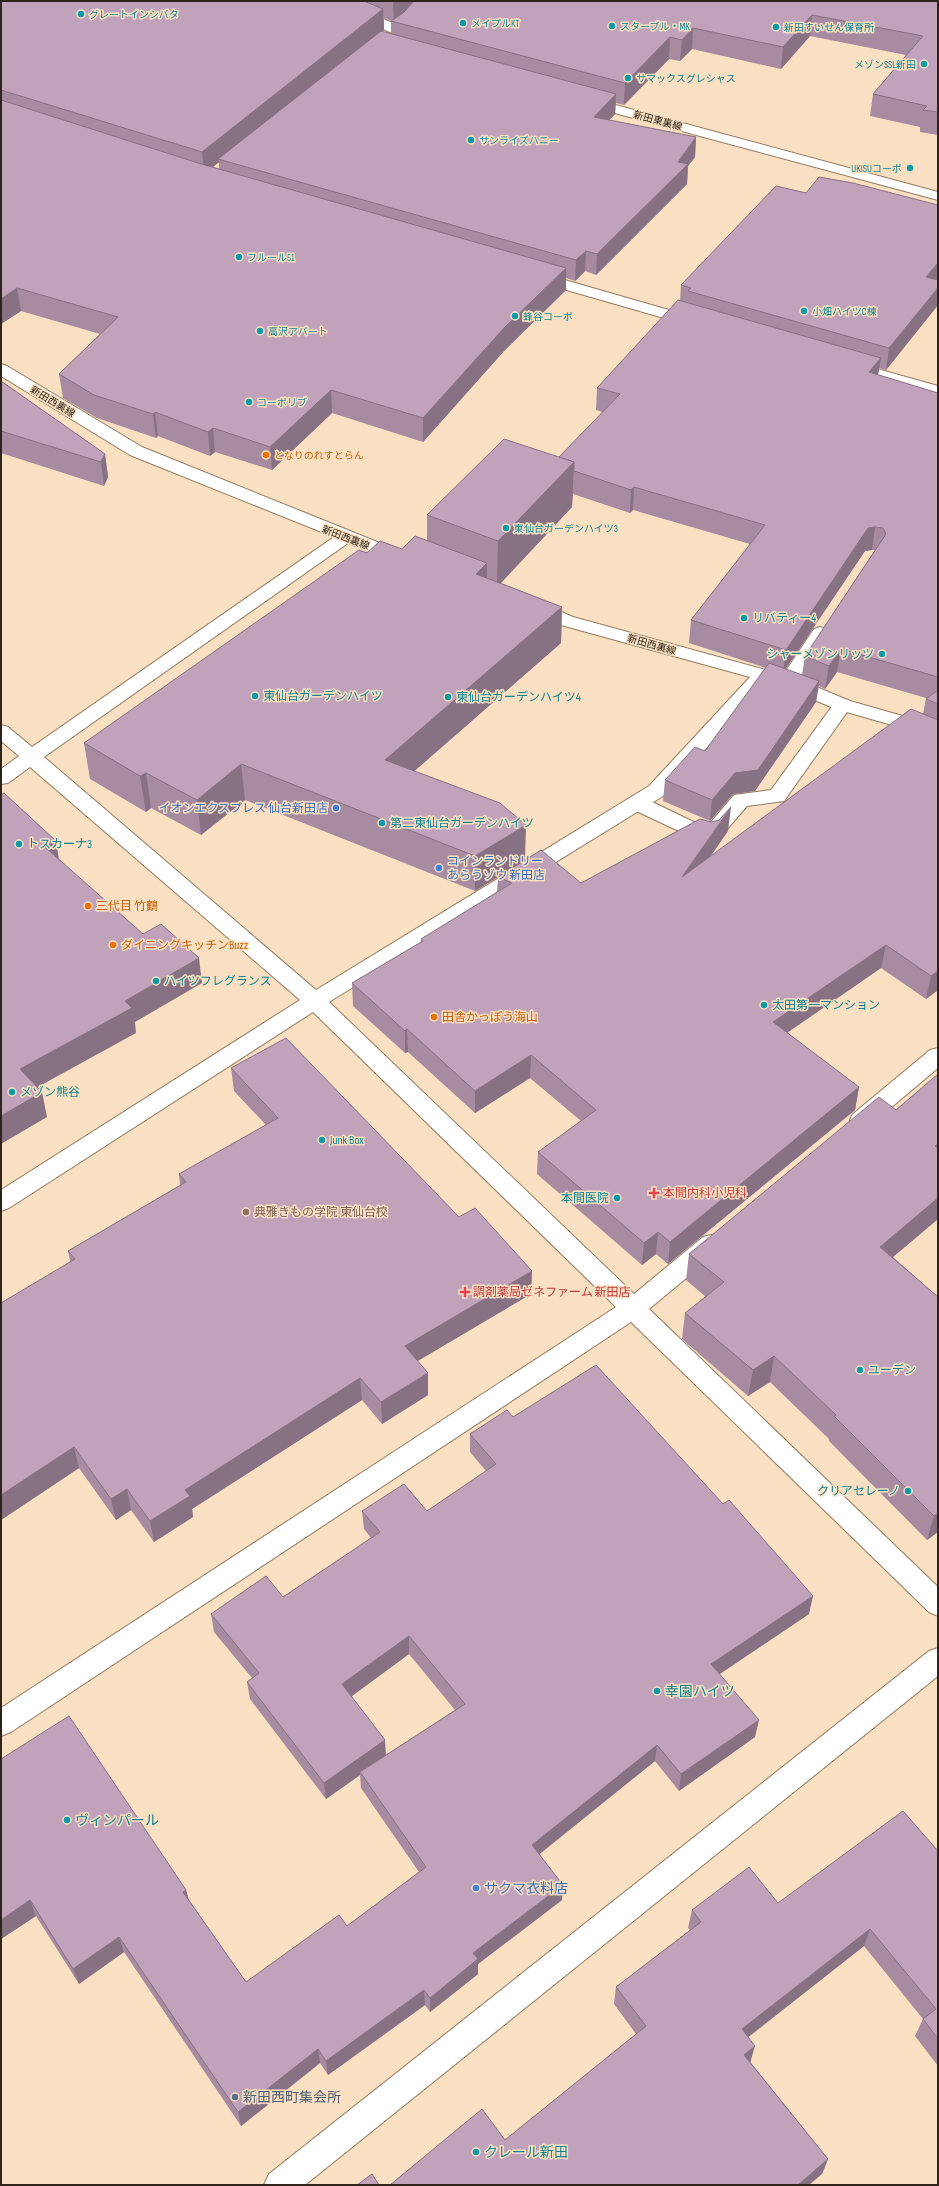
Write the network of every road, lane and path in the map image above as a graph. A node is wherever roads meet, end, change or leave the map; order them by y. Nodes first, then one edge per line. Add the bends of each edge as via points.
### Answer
1 (330, 1) edge
2 (407, 20) edge
3 (397, 30) junction
4 (385, 40) edge
5 (572, 97) edge
6 (938, 196) edge
7 (524, 273) edge
8 (708, 326) edge
9 (838, 363) edge
10 (1, 369) edge
11 (938, 391) edge
12 (345, 537) junction
13 (419, 565) edge
14 (515, 601) edge
15 (832, 616) edge
16 (762, 675) junction
17 (788, 682) junction
18 (843, 705) junction
19 (1, 730) edge
20 (938, 737) edge
21 (32, 758) junction
22 (1, 778) edge
23 (637, 803) junction
24 (315, 1001) junction
25 (938, 1056) edge
26 (847, 1132) edge
27 (1, 1202) edge
28 (731, 1228) edge
29 (634, 1308) junction
30 (938, 1604) edge
31 (938, 1660) edge
32 (1, 1723) edge
33 (280, 2185) edge

1 - 3 street
2 - 3 street
3 - 4 street
5 - 6 street, 新田東裏線
7 - 8 street
9 - 11 street
10 - 12 street, 新田西裏線 via 136,451
12 - 13 street, 新田西裏線
12 - 21 street
14 - 16 street, 新田西裏線 via 567,620
15 - 17 street
16 - 17 street, 新田西裏線
16 - 23 street via 656,791
17 - 18 street, 新田西裏線
18 - 20 street, 新田西裏線 via 899,721
18 - 23 street via 777,796 741,800 708,836
19 - 21 street
21 - 22 street
21 - 24 street
23 - 24 street
24 - 27 street
24 - 29 street
25 - 26 street
28 - 29 street
29 - 30 street
29 - 32 street
31 - 33 street

